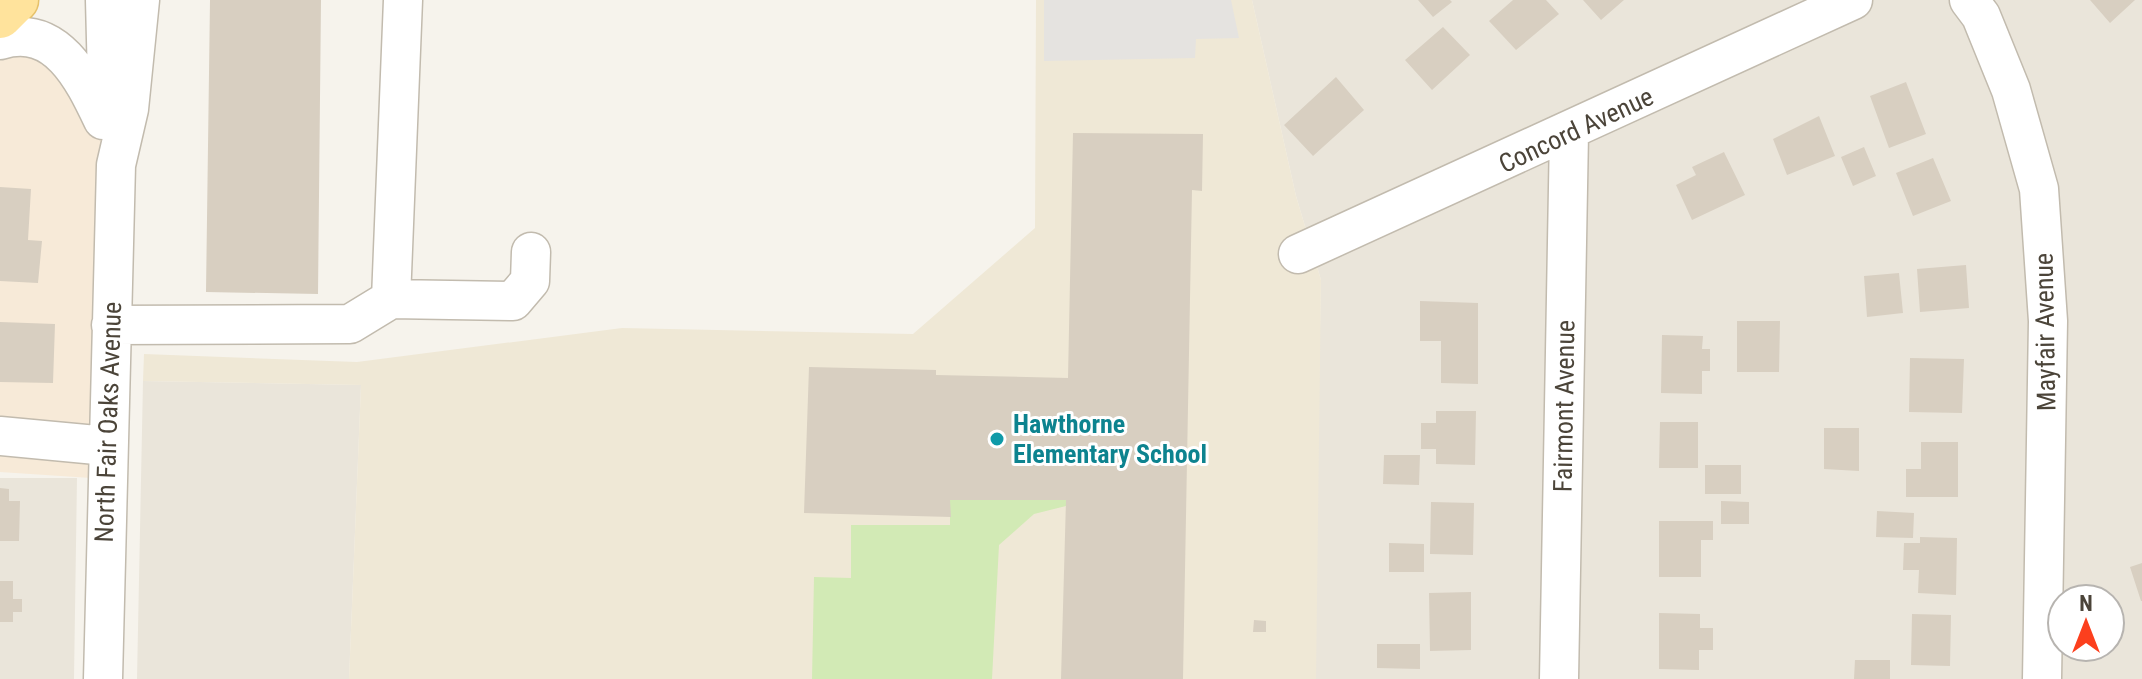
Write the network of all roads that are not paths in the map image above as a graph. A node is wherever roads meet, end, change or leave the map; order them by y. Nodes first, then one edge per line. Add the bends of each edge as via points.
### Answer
1 (16, 0) edge
2 (105, 0) edge
3 (140, 0) edge
4 (403, 0) edge
5 (1853, 0) edge
6 (1969, 0) edge
7 (0, 16) edge
8 (0, 40) edge
9 (1569, 133) junction
10 (112, 148) junction
11 (531, 252) dead end
12 (1298, 254) dead end
13 (391, 299) junction
14 (111, 325) junction
15 (0, 436) edge
16 (107, 446) junction
17 (103, 679) edge
18 (1559, 679) edge
19 (2042, 679) edge

1 - 7 main road
2 - 10 street, North Fair Oaks Avenue
3 - 10 street, North Fair Oaks Avenue via 129,109
4 - 13 street
5 - 9 street, Concord Avenue
6 - 19 street, Mayfair Avenue via 1981,16 2011,90 2039,189 2048,321
8 - 10 street via 44,41 72,62 89,89
9 - 12 street, Concord Avenue
9 - 18 street, Fairmont Avenue
10 - 14 street, North Fair Oaks Avenue
11 - 13 street via 530,281 513,301
13 - 14 street via 350,324
14 - 16 street, North Fair Oaks Avenue
15 - 16 street
16 - 17 street, North Fair Oaks Avenue

